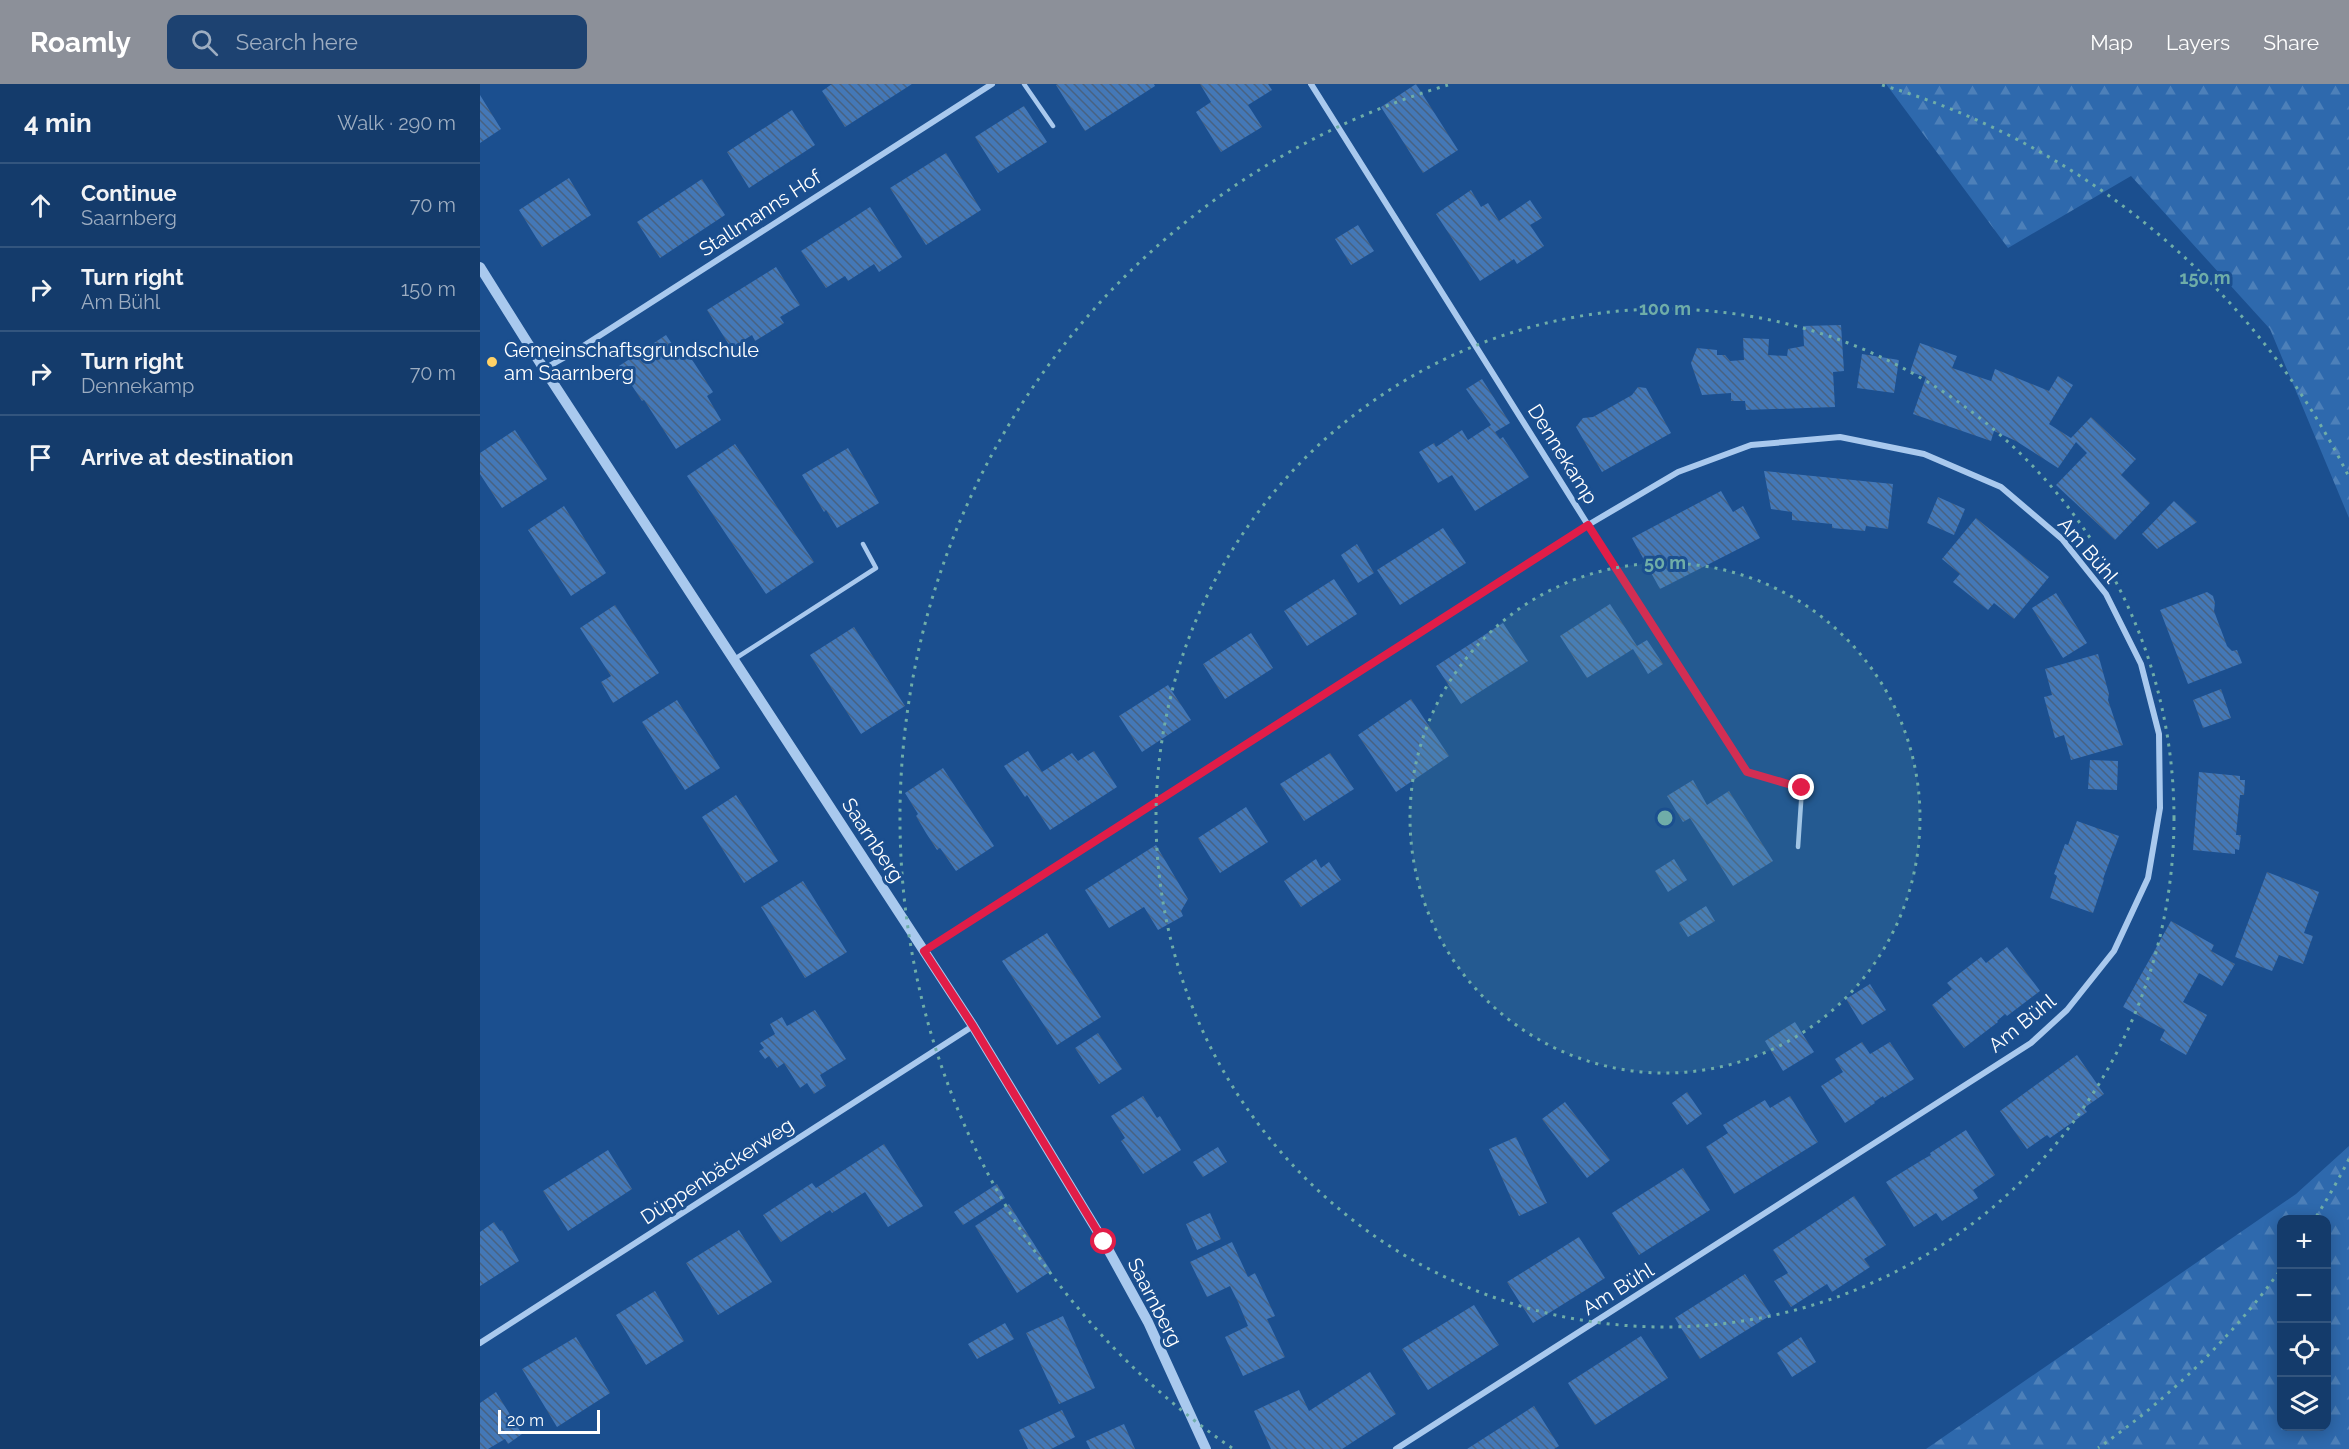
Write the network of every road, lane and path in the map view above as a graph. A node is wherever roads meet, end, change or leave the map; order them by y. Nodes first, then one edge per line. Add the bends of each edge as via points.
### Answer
1 (992, 84) edge
2 (1024, 84) edge
3 (1311, 84) edge
4 (1053, 126) dead end
5 (480, 267) edge
6 (544, 369) junction
7 (1588, 525) junction
8 (863, 544) dead end
9 (733, 660) junction
10 (1797, 847) dead end
11 (924, 951) junction
12 (973, 1026) junction
13 (480, 1344) edge
14 (1206, 1449) edge
15 (1396, 1449) edge

1 - 6 street, Stallmanns Hof
2 - 4 lane
3 - 7 street, Dennekamp
5 - 6 street, Saarnberg
6 - 9 street, Saarnberg
7 - 10 lane, Dennekamp via 1747,772 1802,788
7 - 11 street, Am Bühl
7 - 15 street, Am Bühl via 1678,472 1751,445 1840,437 1924,454 2001,487 2062,539 2106,594 2141,663 2158,734 2160,808 2148,878 2114,951 2067,1010 2031,1043
8 - 9 lane via 876,568
9 - 11 street, Saarnberg
11 - 12 street, Saarnberg
12 - 13 street, Düppenbäckerweg
12 - 14 street, Saarnberg via 1104,1242 1148,1322

